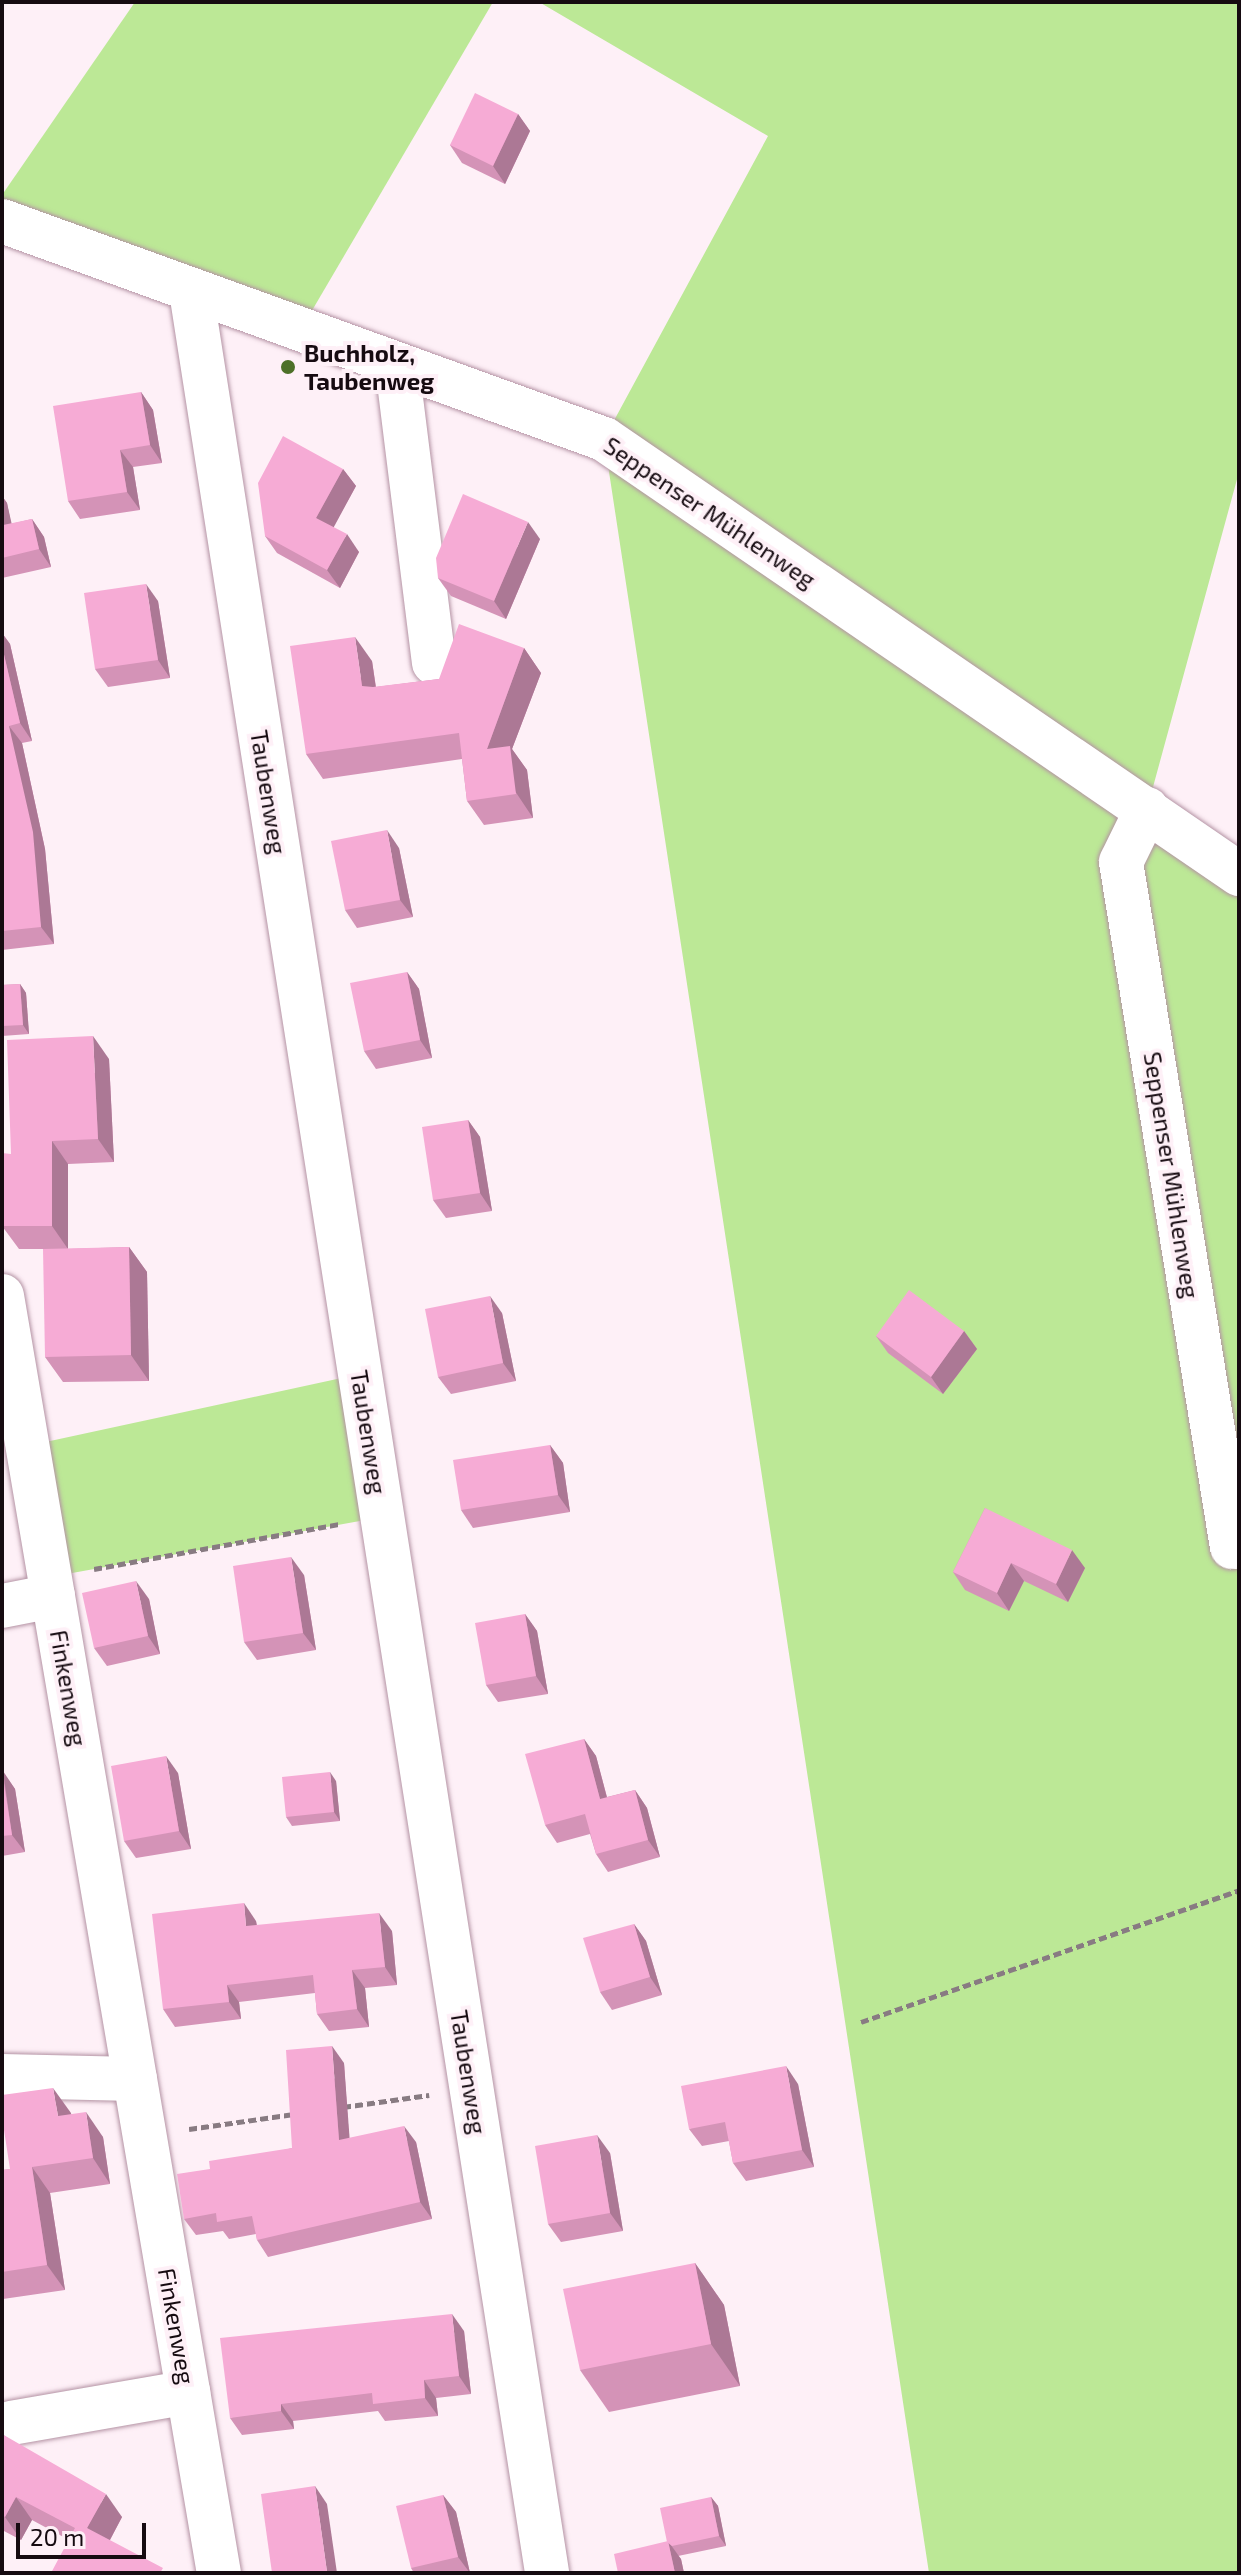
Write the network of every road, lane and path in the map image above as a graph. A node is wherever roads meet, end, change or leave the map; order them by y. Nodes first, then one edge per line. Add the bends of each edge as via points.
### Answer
1 (2, 221) edge
2 (191, 291) junction
3 (397, 366) junction
4 (434, 663) dead end
5 (1147, 809) junction
6 (1239, 874) edge
7 (2, 1296) edge
8 (382, 1517) junction
9 (1232, 1547) dead end
10 (51, 1587) junction
11 (2, 1606) edge
12 (1239, 1890) edge
13 (861, 2022) dead end
14 (2, 2076) edge
15 (135, 2079) junction
16 (472, 2088) junction
17 (331, 2109) edge
18 (300, 2113) edge
19 (145, 2136) junction
20 (188, 2392) junction
21 (11, 2423) dead end
22 (219, 2573) edge
23 (547, 2573) edge

1 - 2 street, Seppenser Mühlenweg
2 - 3 street, Seppenser Mühlenweg
2 - 8 street, Taubenweg
3 - 4 street
3 - 5 street, Seppenser Mühlenweg via 604,439
5 - 6 street, Seppenser Mühlenweg
5 - 9 street, Seppenser Mühlenweg via 1121,862
7 - 10 street, Finkenweg
8 - 10 path
8 - 16 street, Taubenweg
10 - 11 street
10 - 15 street, Finkenweg
12 - 13 path
14 - 15 street
15 - 19 street, Finkenweg
16 - 17 path
16 - 23 street, Taubenweg
18 - 19 path
19 - 20 street, Finkenweg
20 - 21 street
20 - 22 street, Finkenweg

